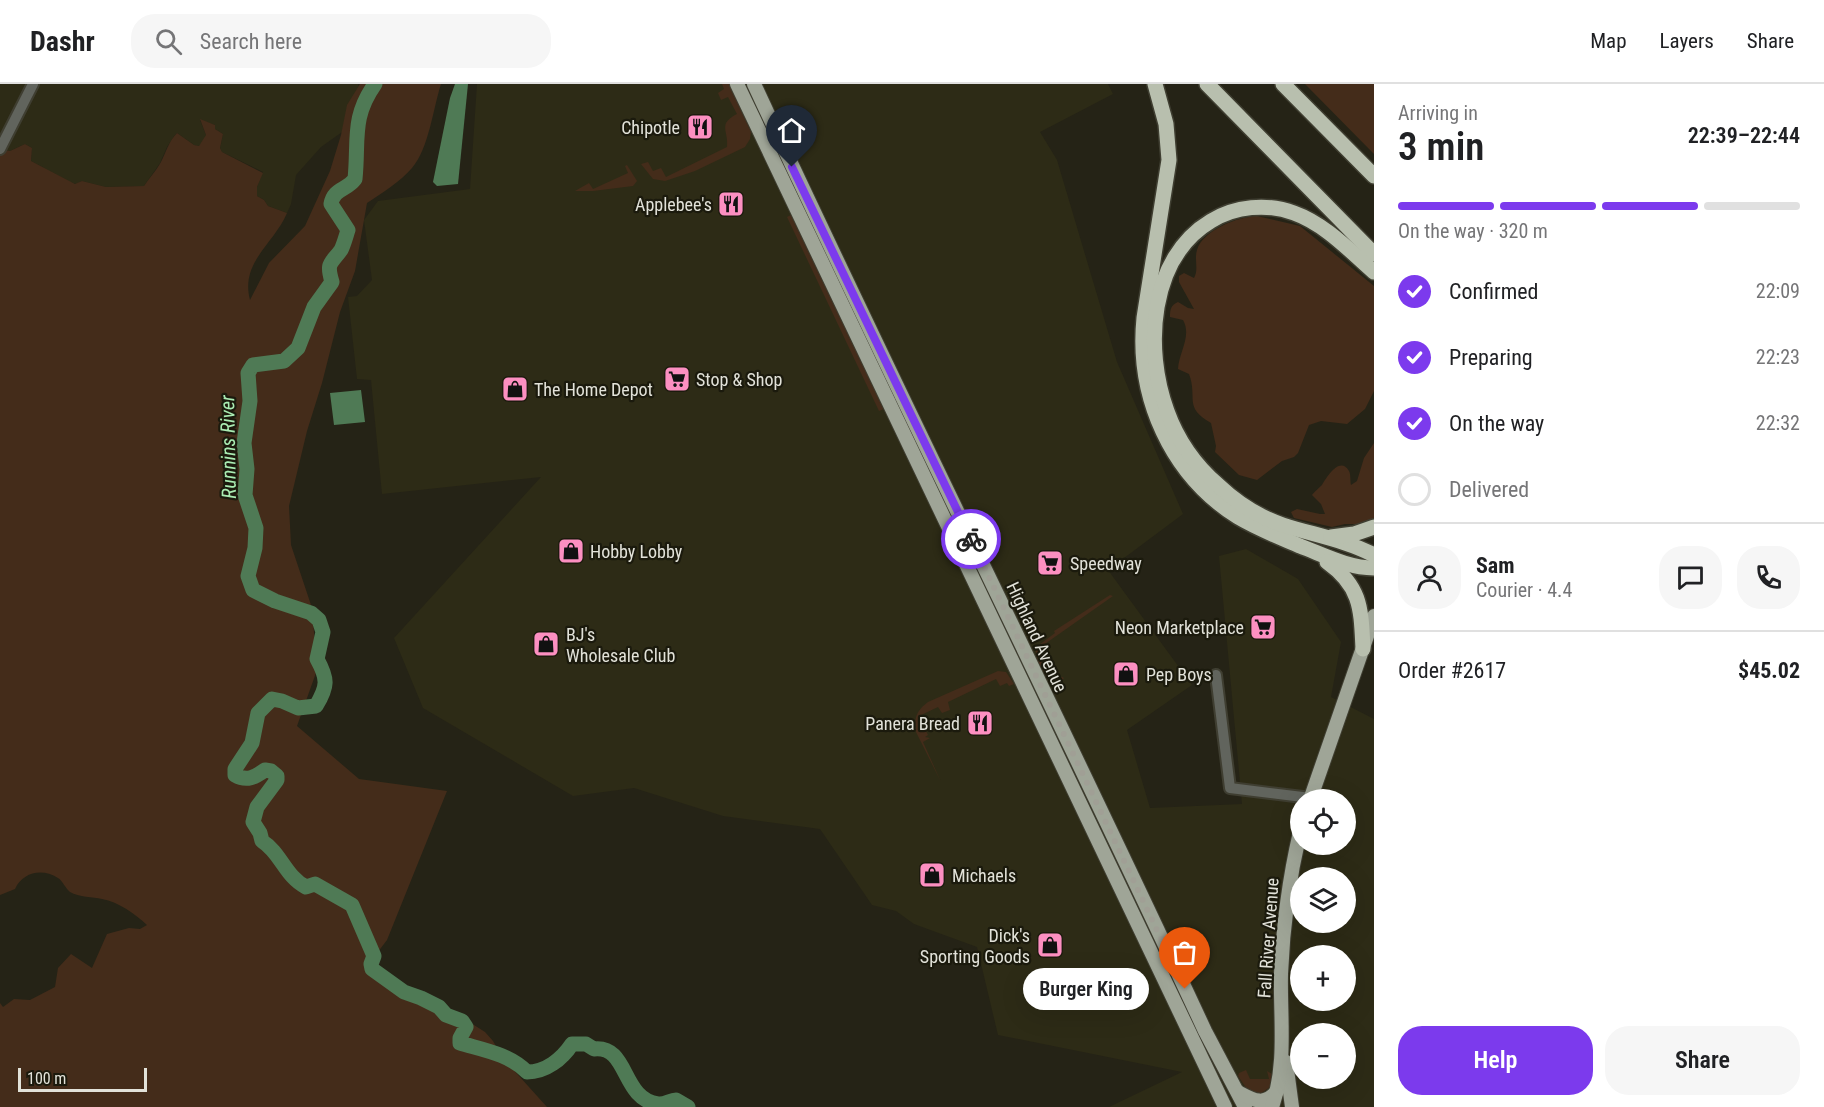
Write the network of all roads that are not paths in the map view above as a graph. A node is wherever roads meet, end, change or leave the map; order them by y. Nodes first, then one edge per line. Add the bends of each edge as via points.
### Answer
1 (33, 84) edge
2 (737, 84) edge
3 (754, 84) edge
4 (1155, 84) edge
5 (1207, 84) edge
6 (1283, 84) edge
7 (5, 128) edge
8 (0, 149) edge
9 (1374, 176) edge
10 (1374, 254) edge
11 (1374, 273) edge
12 (1374, 527) edge
13 (1328, 537) junction
14 (1291, 542) junction
15 (1374, 555) edge
16 (1374, 568) edge
17 (1374, 616) edge
18 (1363, 649) junction
19 (1216, 675) dead end
20 (1314, 789) edge
21 (1290, 796) edge
22 (1295, 855) edge
23 (1282, 1047) junction
24 (1277, 1091) junction
25 (1238, 1092) junction
26 (1225, 1107) edge
27 (1245, 1107) edge
28 (1272, 1107) edge
29 (1292, 1107) edge

1 - 7 street
2 - 26 main road, Highland Avenue
3 - 25 main road, Highland Avenue via 1205,1031
4 - 14 highway via 1169,151 1142,330 1144,373 1152,405 1171,448 1202,488 1239,518
5 - 10 highway
6 - 9 highway
7 - 8 street
11 - 13 highway via 1302,216 1272,208 1242,209 1215,218 1185,243 1170,268 1158,308 1155,352 1161,392 1171,422 1195,461 1228,494 1255,513
12 - 13 highway
13 - 15 highway
14 - 16 highway via 1348,564
14 - 18 highway via 1328,562 1351,584 1360,609
17 - 18 main road
18 - 20 main road
19 - 21 street via 1230,788
22 - 23 main road, Fall River Avenue via 1281,975
23 - 24 main road, Fall River Avenue
23 - 29 main road, Fall River Avenue
24 - 25 main road via 1264,1102
24 - 28 main road, Fall River Avenue
25 - 27 main road, Highland Avenue

